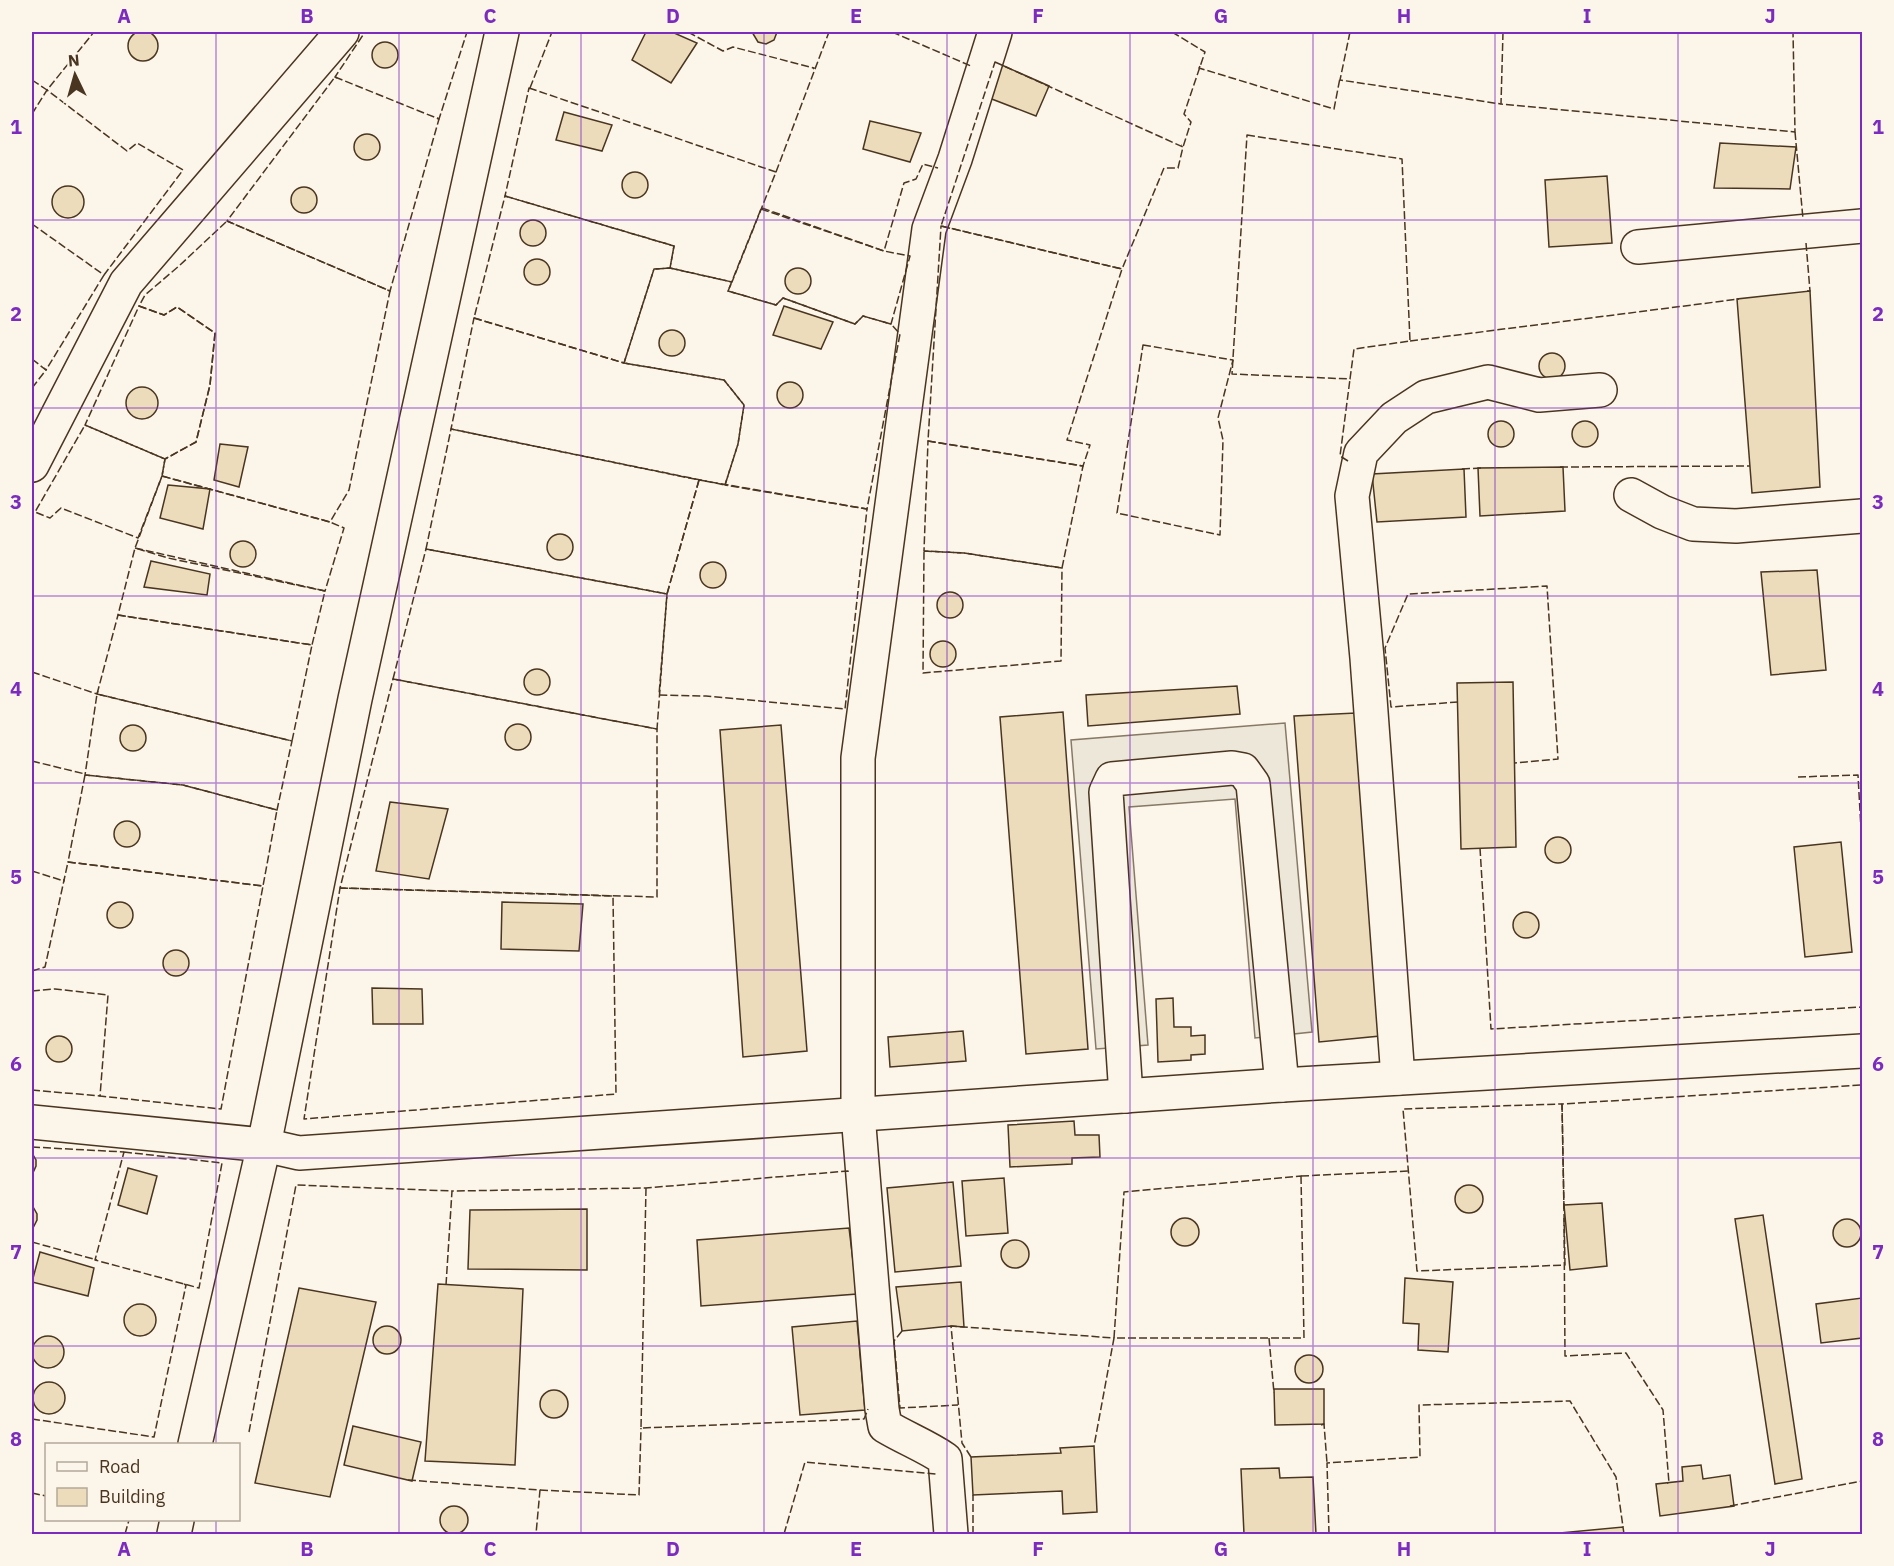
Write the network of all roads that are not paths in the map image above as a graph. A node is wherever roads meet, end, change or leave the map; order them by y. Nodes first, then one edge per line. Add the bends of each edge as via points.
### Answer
1 (342, 32) edge
2 (502, 32) edge
3 (995, 32) edge
4 (1863, 226) edge
5 (1638, 246) dead end
6 (1600, 390) dead end
7 (36, 449) edge
8 (1631, 495) dead end
9 (1863, 516) edge
10 (1863, 1051) edge
11 (1398, 1078) junction
12 (1282, 1085) junction
13 (1126, 1096) junction
14 (858, 1114) junction
15 (32, 1122) edge
16 (264, 1145) junction
17 (195, 1443) edge
18 (951, 1534) edge

1 - 7 street via 126,283
2 - 16 street via 356,699
3 - 14 street via 929,229 858,758
4 - 5 street
6 - 11 street via 1539,395 1488,382 1426,397 1394,418 1361,453 1352,496
8 - 9 street via 1693,524 1736,526
10 - 11 street
11 - 12 street
12 - 13 street
12 - 13 street via 1252,784 1243,770 1233,768 1112,779 1106,792
13 - 14 street
14 - 16 street via 300,1153
14 - 18 street via 885,1426 945,1459
15 - 16 street
16 - 17 street

